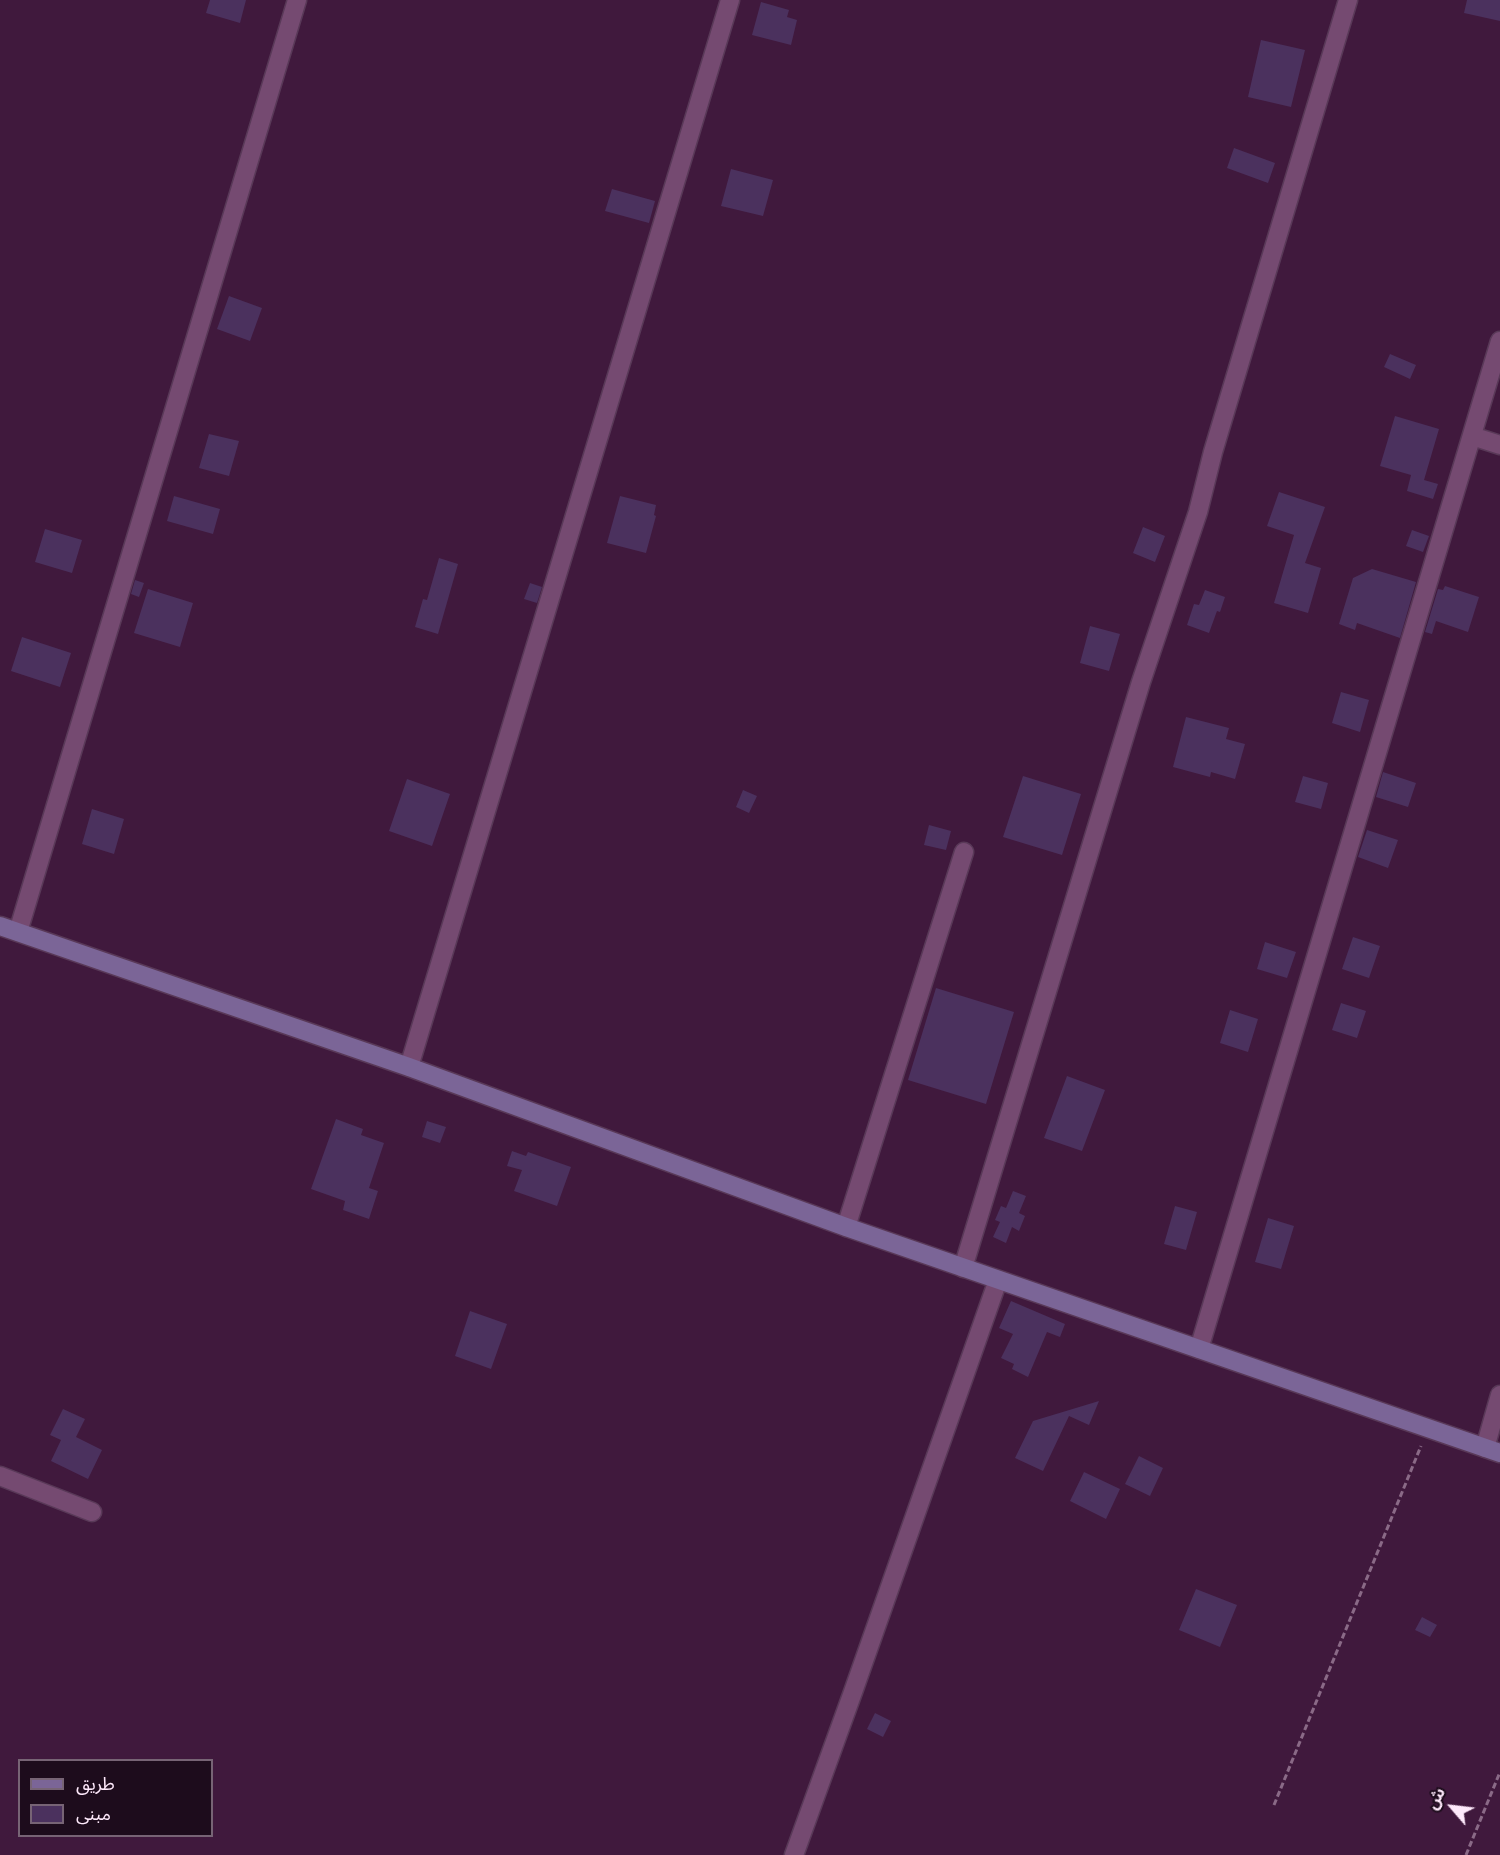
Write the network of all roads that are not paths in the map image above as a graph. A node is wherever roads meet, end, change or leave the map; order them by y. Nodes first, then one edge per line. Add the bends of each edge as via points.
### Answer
1 (297, 0) edge
2 (730, 0) edge
3 (1348, 0) edge
4 (1500, 341) edge
5 (1472, 436) junction
6 (1500, 445) edge
7 (964, 852) dead end
8 (0, 926) edge
9 (18, 932) junction
10 (409, 1067) junction
11 (846, 1227) junction
12 (963, 1268) junction
13 (998, 1280) junction
14 (1199, 1349) junction
15 (1500, 1395) edge
16 (1492, 1450) edge
17 (0, 1476) edge
18 (92, 1512) dead end
19 (794, 1855) edge

1 - 9 street
2 - 10 street
3 - 12 street via 1198,512 1141,682
4 - 5 street
5 - 6 street
5 - 14 street
7 - 11 street
8 - 9 street
9 - 10 street
10 - 11 street
11 - 12 street
12 - 13 street
13 - 14 street
13 - 19 street
14 - 16 street
15 - 16 street
17 - 18 street

